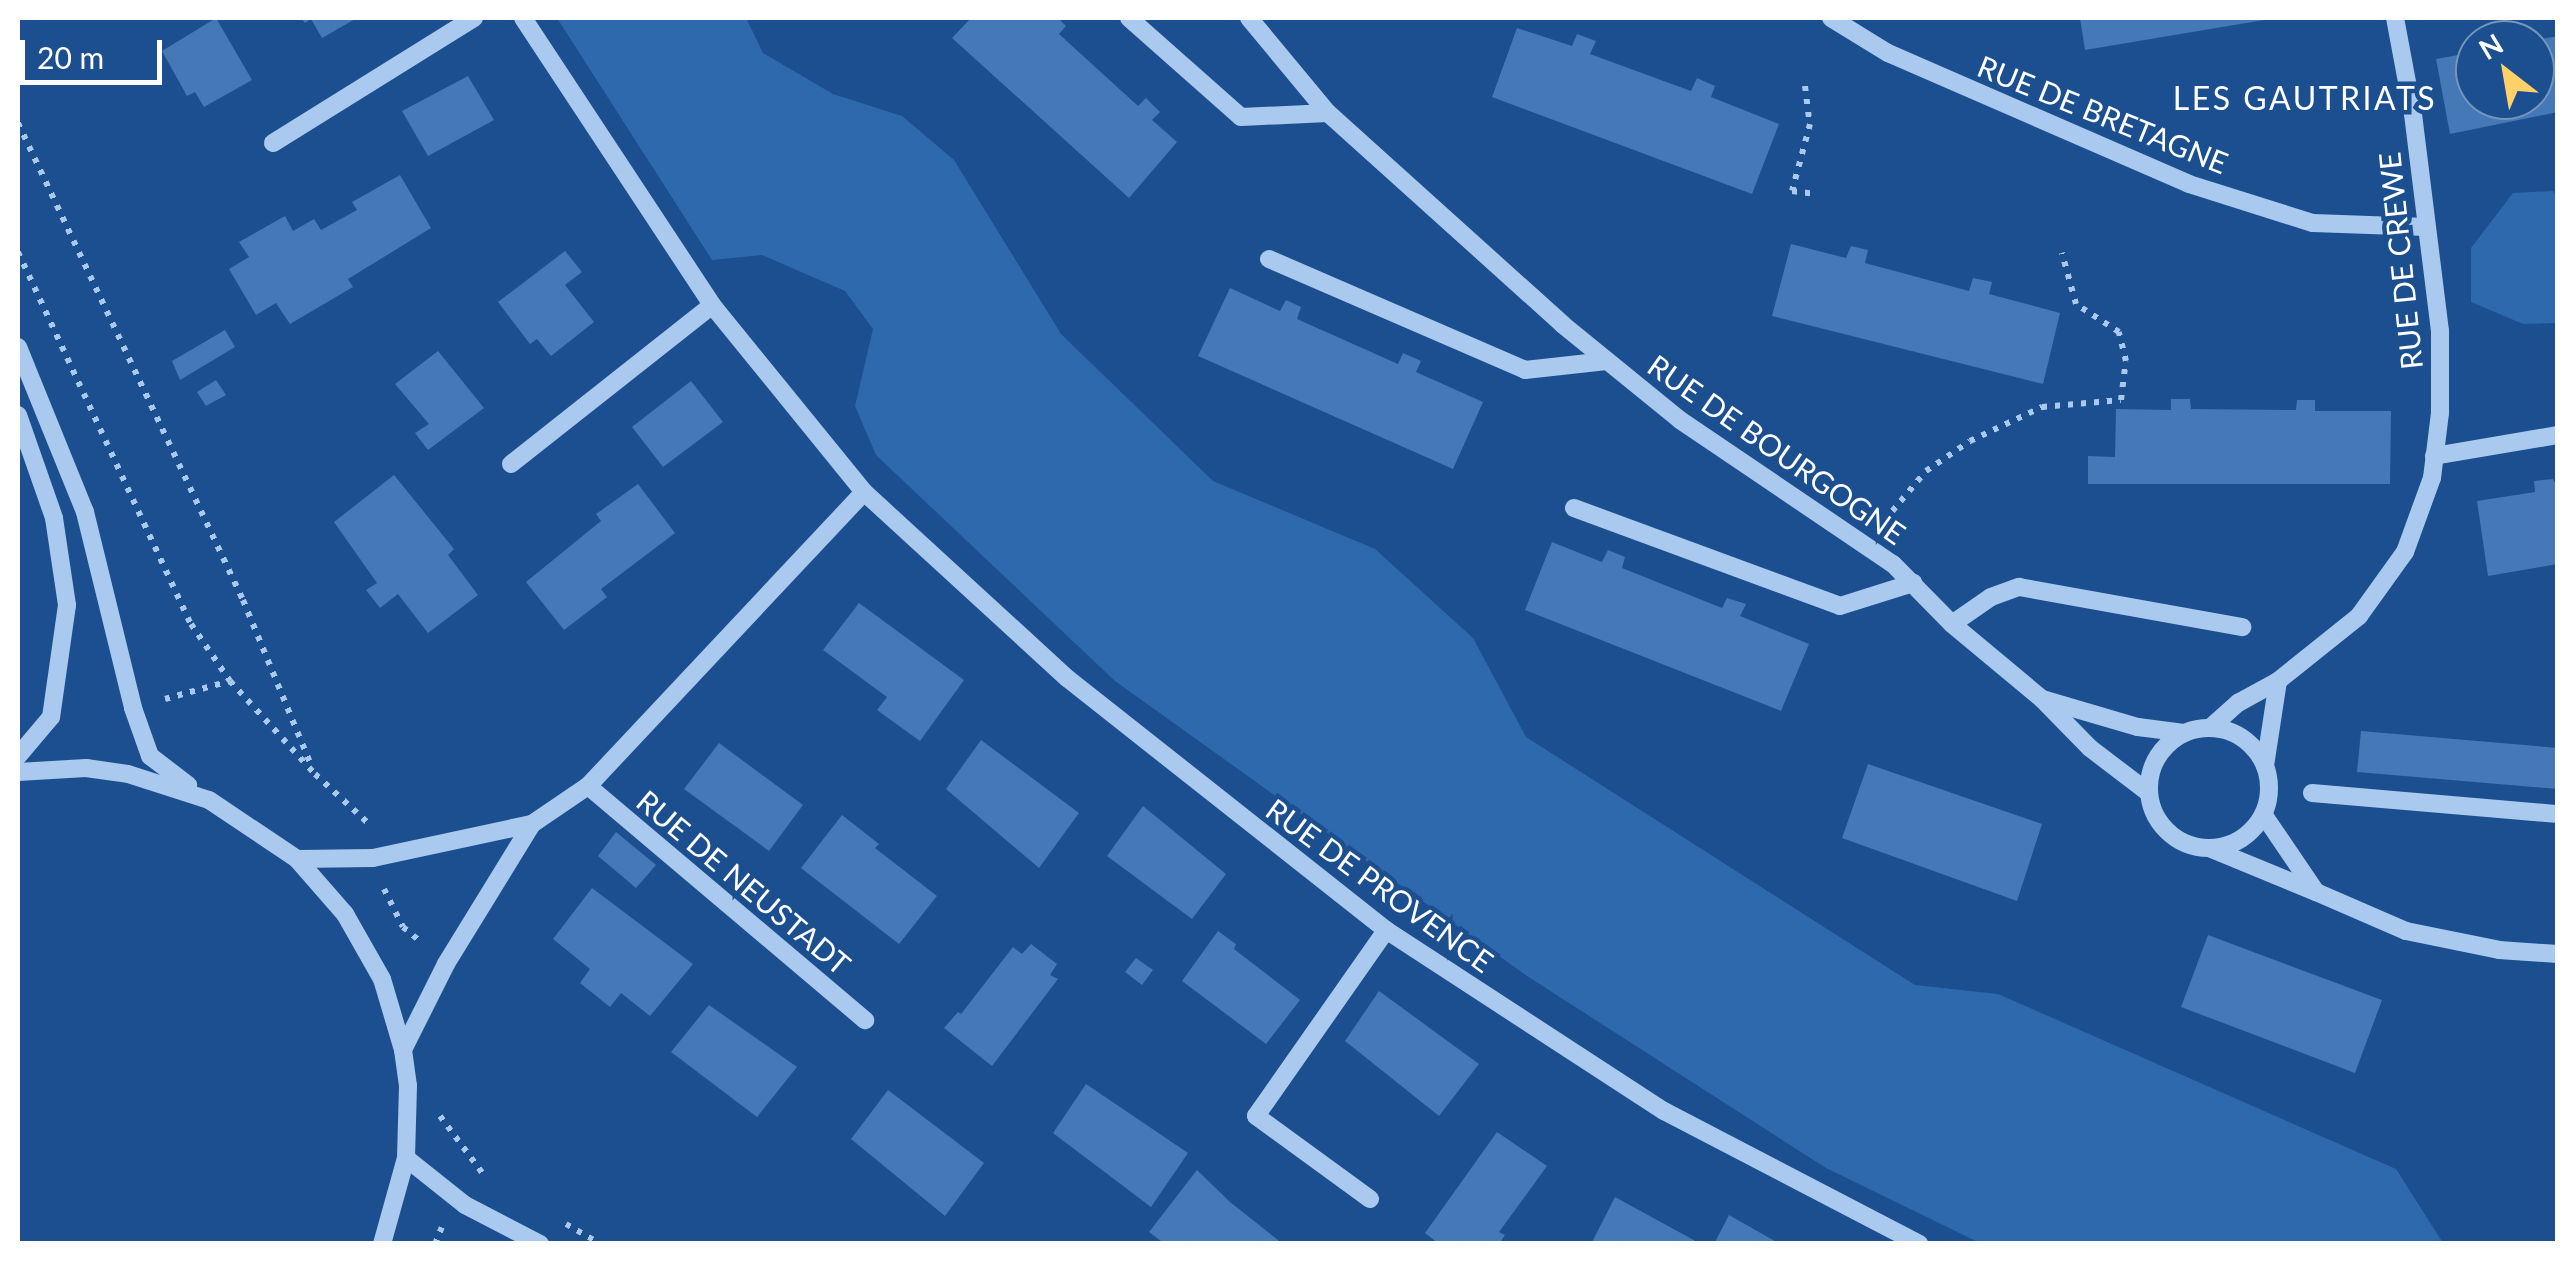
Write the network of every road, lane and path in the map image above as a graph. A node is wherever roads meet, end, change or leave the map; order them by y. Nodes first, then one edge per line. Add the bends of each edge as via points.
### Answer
1 (474, 18) edge
2 (524, 18) edge
3 (1129, 18) edge
4 (1249, 18) edge
5 (1831, 18) edge
6 (2401, 19) edge
7 (1805, 86) dead end
8 (1328, 113) junction
9 (18, 123) edge
10 (273, 143) dead end
11 (1816, 194) dead end
12 (2426, 227) junction
13 (18, 252) edge
14 (2062, 254) dead end
15 (1269, 259) dead end
16 (712, 305) junction
17 (18, 348) edge
18 (1607, 361) junction
19 (18, 415) edge
20 (2558, 436) edge
21 (2434, 456) junction
22 (511, 464) dead end
23 (864, 492) junction
24 (1574, 508) dead end
25 (1864, 545) junction
26 (1913, 583) junction
27 (1952, 624) junction
28 (2242, 627) dead end
29 (230, 680) junction
30 (2278, 681) junction
31 (2042, 699) junction
32 (150, 704) dead end
33 (2210, 728) junction
34 (2184, 733) junction
35 (18, 756) edge
36 (2264, 766) junction
37 (18, 772) edge
38 (314, 774) junction
39 (588, 786) junction
40 (2148, 793) junction
41 (2312, 793) dead end
42 (208, 800) junction
43 (2263, 814) junction
44 (2558, 814) edge
45 (532, 824) junction
46 (2208, 848) junction
47 (373, 858) junction
48 (297, 859) junction
49 (2316, 892) junction
50 (1386, 930) junction
51 (2558, 954) edge
52 (446, 964) junction
53 (865, 1020) dead end
54 (403, 1050) junction
55 (440, 1099) dead end
56 (406, 1158) junction
57 (484, 1176) dead end
58 (1370, 1198) dead end
59 (550, 1214) dead end
60 (382, 1244) edge
61 (540, 1244) edge
62 (600, 1244) edge
63 (1920, 1244) edge

1 - 10 street
2 - 16 street, RUE DE PROVENCE
3 - 8 street via 1241,117
4 - 8 street, RUE DE BOURGOGNE
5 - 12 street, RUE DE BRETAGNE via 1888,53 2188,184 2312,223
6 - 12 street, RUE DE CREWE
7 - 11 path via 1810,124 1792,192
8 - 18 street, RUE DE BOURGOGNE
9 - 38 path via 243,600
12 - 21 street, RUE DE CREWE via 2440,332
13 - 29 path via 191,624
14 - 25 path via 2076,304 2119,332 2126,361 2121,400 2042,407 1970,441 1926,471
15 - 18 street, RUE DE BOURGOGNE via 1525,370
16 - 22 street
16 - 23 street, RUE DE PROVENCE
17 - 42 street via 85,512 132,708 150,756
18 - 25 street, RUE DE BOURGOGNE via 1680,420
19 - 35 street via 54,518 66,604 52,717
20 - 21 street
21 - 30 street, RUE DE CREWE via 2406,552 2359,616
23 - 39 street
23 - 50 street, RUE DE PROVENCE via 1067,678
24 - 26 street, RUE DE BOURGOGNE via 1840,606
25 - 26 street, RUE DE BOURGOGNE
26 - 27 street, RUE DE BOURGOGNE
27 - 28 street via 2018,587
27 - 31 street, RUE DE BOURGOGNE
29 - 32 path
29 - 38 path
30 - 33 street, RUE DE CREWE
30 - 36 street
31 - 34 street, RUE DE BOURGOGNE
31 - 40 street, RUE DE BOURGOGNE
33 - 34 street
33 - 36 street via 2243,739
34 - 40 street via 2157,757
36 - 43 street
37 - 42 street via 86,768 128,774
38 - 47 path via 370,824
39 - 45 street
39 - 53 street, RUE DE NEUSTADT
40 - 46 street via 2152,810 2175,838
41 - 44 street
42 - 48 street
43 - 46 street via 2241,839
43 - 49 street
45 - 47 street
45 - 52 street
46 - 49 street
47 - 48 street
47 - 52 path via 403,927
48 - 54 street via 346,914 373,963
49 - 51 street via 2406,932
50 - 58 street via 1256,1116
50 - 63 street, RUE DE PROVENCE via 1664,1111
52 - 54 street
54 - 56 street
55 - 57 path via 440,1115
56 - 60 street
56 - 61 street via 465,1206
59 - 62 path

